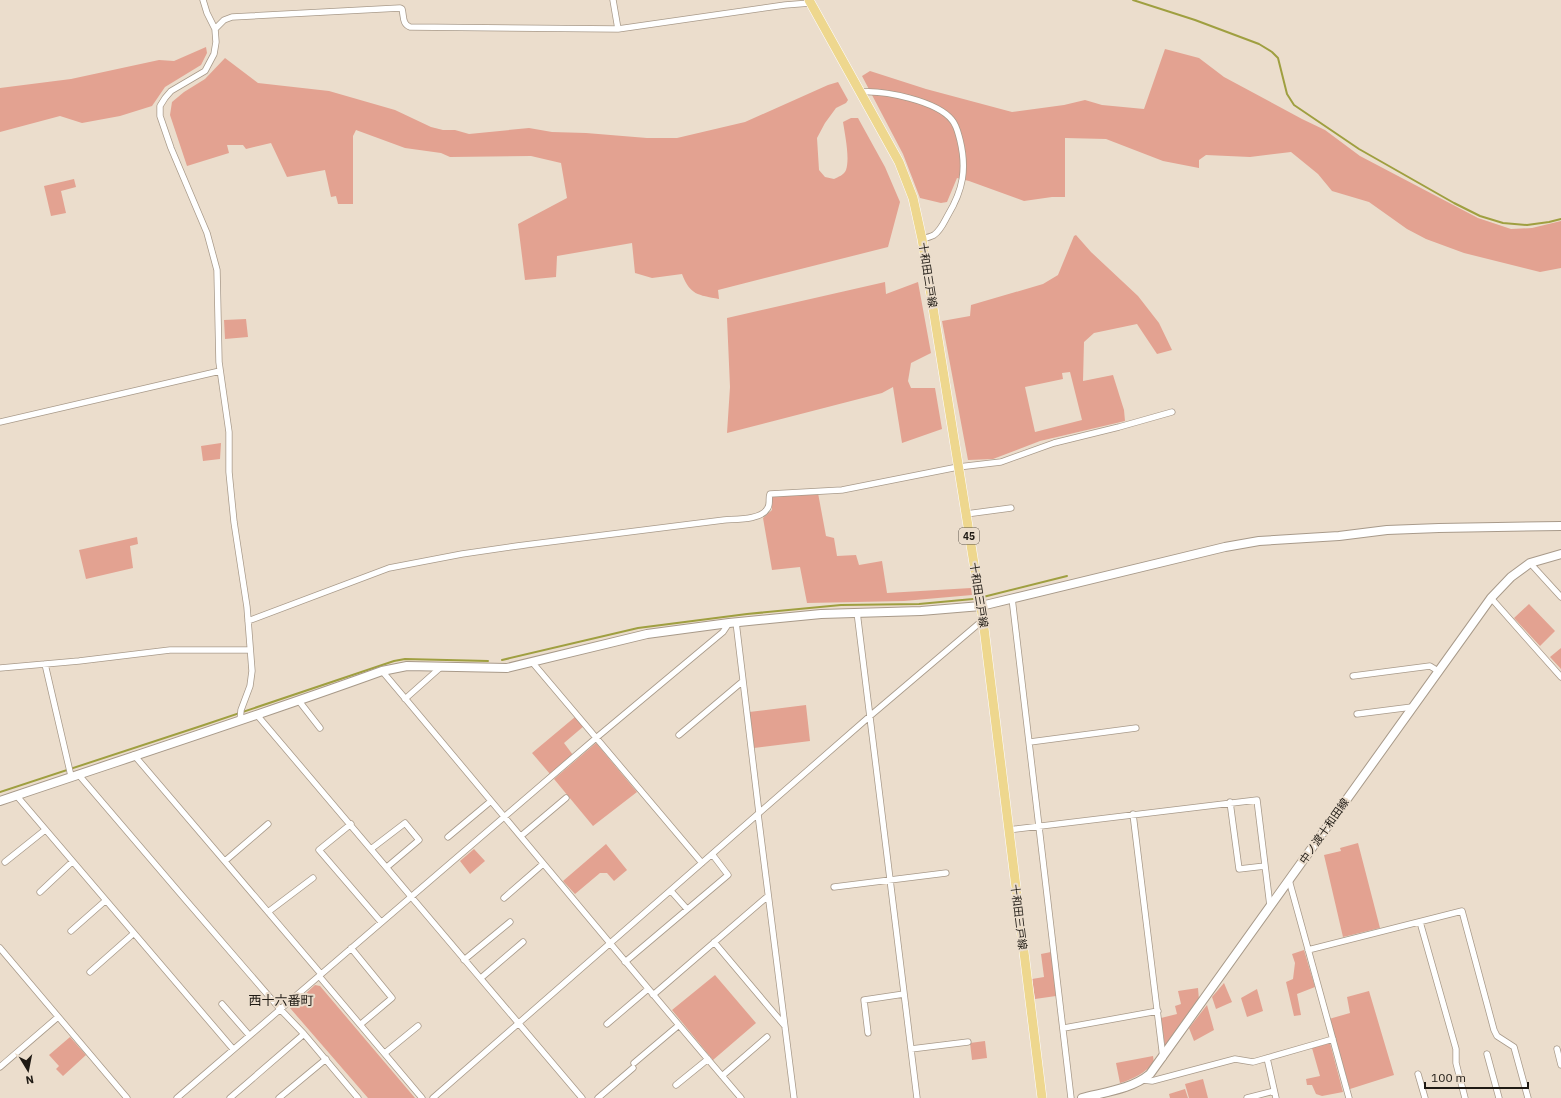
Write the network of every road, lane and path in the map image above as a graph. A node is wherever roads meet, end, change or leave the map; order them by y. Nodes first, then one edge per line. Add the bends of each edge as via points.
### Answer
1 (204, 0) edge
2 (613, 0) edge
3 (809, 1) edge
4 (215, 29) junction
5 (618, 29) junction
6 (861, 92) junction
7 (922, 239) junction
8 (220, 371) junction
9 (1172, 412) dead end
10 (0, 422) edge
11 (958, 467) junction
12 (1011, 508) dead end
13 (966, 514) junction
14 (1561, 526) edge
15 (1561, 554) edge
16 (1530, 563) junction
17 (1561, 597) edge
18 (1012, 598) junction
19 (1491, 598) junction
20 (981, 606) junction
21 (857, 612) junction
22 (983, 620) junction
23 (248, 621) junction
24 (732, 622) junction
25 (250, 650) junction
26 (532, 662) junction
27 (45, 664) junction
28 (441, 666) junction
29 (0, 668) edge
30 (1438, 671) junction
31 (382, 672) junction
32 (1353, 676) dead end
33 (1561, 677) edge
34 (743, 681) junction
35 (405, 699) junction
36 (299, 701) junction
37 (1412, 707) junction
38 (1357, 714) dead end
39 (257, 715) junction
40 (241, 716) junction
41 (870, 716) junction
42 (320, 728) dead end
43 (1136, 728) dead end
44 (680, 735) dead end
45 (596, 738) junction
46 (1030, 742) junction
47 (134, 755) junction
48 (72, 772) junction
49 (16, 795) junction
50 (566, 798) dead end
51 (0, 801) edge
52 (491, 801) junction
53 (1230, 802) junction
54 (758, 813) junction
55 (1133, 814) junction
56 (505, 817) junction
57 (268, 824) dead end
58 (351, 824) junction
59 (1039, 826) junction
60 (45, 830) junction
61 (1008, 830) junction
62 (521, 836) junction
63 (448, 837) dead end
64 (372, 849) junction
65 (712, 854) junction
66 (225, 861) junction
67 (5, 862) dead end
68 (72, 862) junction
69 (702, 863) junction
70 (544, 864) junction
71 (1265, 866) junction
72 (387, 867) junction
73 (946, 873) dead end
74 (313, 878) dead end
75 (891, 880) junction
76 (1289, 880) junction
77 (834, 887) dead end
78 (671, 891) junction
79 (40, 892) dead end
80 (412, 896) junction
81 (768, 896) junction
82 (504, 898) dead end
83 (105, 901) junction
84 (1270, 907) junction
85 (687, 909) junction
86 (268, 912) junction
87 (381, 922) junction
88 (510, 922) dead end
89 (1420, 922) junction
90 (71, 931) dead end
91 (133, 934) junction
92 (523, 942) dead end
93 (714, 942) junction
94 (609, 944) junction
95 (0, 948) edge
96 (351, 948) junction
97 (1308, 950) junction
98 (464, 960) junction
99 (625, 962) junction
100 (90, 972) dead end
101 (320, 975) junction
102 (480, 978) junction
103 (648, 989) junction
104 (904, 994) junction
105 (653, 995) junction
106 (222, 1004) dead end
107 (280, 1009) junction
108 (1158, 1011) junction
109 (58, 1017) junction
110 (361, 1024) junction
111 (518, 1024) junction
112 (607, 1024) dead end
113 (679, 1025) junction
114 (418, 1026) dead end
115 (784, 1026) junction
116 (1064, 1028) junction
117 (868, 1033) dead end
118 (304, 1034) junction
119 (249, 1035) junction
120 (767, 1037) dead end
121 (1332, 1039) junction
122 (968, 1042) dead end
123 (233, 1049) junction
124 (911, 1049) junction
125 (1557, 1049) dead end
126 (385, 1053) junction
127 (1487, 1054) dead end
128 (1163, 1058) junction
129 (1266, 1058) junction
130 (326, 1059) junction
131 (708, 1059) junction
132 (1561, 1065) edge
133 (0, 1067) edge
134 (1418, 1074) dead end
135 (722, 1076) junction
136 (1143, 1080) junction
137 (676, 1085) dead end
138 (1274, 1091) junction
139 (1107, 1095) edge
140 (127, 1098) edge
141 (177, 1098) edge
142 (230, 1098) edge
143 (279, 1098) edge
144 (358, 1098) edge
145 (422, 1098) edge
146 (433, 1098) edge
147 (582, 1098) edge
148 (598, 1098) edge
149 (741, 1098) edge
150 (794, 1098) edge
151 (917, 1098) edge
152 (1042, 1098) edge
153 (1071, 1098) edge
154 (1082, 1098) edge
155 (1247, 1098) edge
156 (1276, 1098) edge
157 (1349, 1098) edge
158 (1425, 1098) edge
159 (1466, 1098) edge
160 (1499, 1098) edge
161 (1528, 1098) edge

1 - 4 street
2 - 5 street
3 - 5 street
3 - 6 main road, 十和田三戸線 / 45
4 - 5 street via 224,20 232,17 400,8 404,23 410,27
4 - 8 street via 214,54 205,71 171,91 160,106 160,116 207,233 214,257
6 - 7 main road, 十和田三戸線 / 45 via 899,162 913,198
6 - 7 street via 872,91 910,98 945,114 956,127 963,151 963,181 960,192 941,228 932,236
7 - 11 main road, 十和田三戸線 / 45
8 - 10 street
8 - 23 street via 229,432 229,472 234,522
9 - 11 street via 1054,443 1001,462
11 - 13 main road, 十和田三戸線 / 45
11 - 23 street via 842,490 770,494 767,510 751,518 517,546 389,568
12 - 13 street
13 - 20 main road, 十和田三戸線 / 45
14 - 18 street via 1388,530 1259,541
15 - 16 street, 中ノ渡十和田線
16 - 17 street
16 - 19 street, 中ノ渡十和田線
18 - 20 street
18 - 46 street
19 - 30 street, 中ノ渡十和田線
19 - 33 street
20 - 21 street via 921,612
20 - 22 main road, 十和田三戸線 / 45
21 - 24 street
21 - 41 street
22 - 41 street
22 - 61 main road, 十和田三戸線 / 45
23 - 25 street
24 - 26 street via 640,635
24 - 34 street
24 - 45 street
25 - 27 street via 170,650
25 - 40 street via 250,686
26 - 28 street via 507,668
26 - 45 street
27 - 29 street
27 - 48 street
28 - 31 street via 407,666
28 - 35 street
30 - 32 street via 1430,666
30 - 37 street, 中ノ渡十和田線
31 - 35 street
31 - 36 street
34 - 44 street
34 - 54 street
35 - 52 street
36 - 39 street
36 - 42 street
37 - 38 street
37 - 76 street, 中ノ渡十和田線
39 - 40 street
39 - 58 street
40 - 47 street
41 - 54 street
41 - 75 street
43 - 46 street
45 - 56 street
45 - 69 street
46 - 59 street
47 - 48 street
47 - 66 street
48 - 49 street
48 - 107 street
49 - 51 street
49 - 60 street
50 - 62 street
52 - 56 street
52 - 63 street
53 - 55 street
53 - 71 street via 1257,800
53 - 71 street via 1239,869
54 - 65 street
54 - 81 street
55 - 59 street
55 - 108 street
56 - 62 street
56 - 80 street
57 - 66 street
58 - 64 street
58 - 87 street via 319,850
59 - 61 street
59 - 116 street
60 - 67 street
60 - 68 street
61 - 152 main road, 十和田三戸線 / 45
62 - 70 street
64 - 72 street
64 - 72 street via 405,823 419,840
65 - 69 street
65 - 85 street via 728,875
66 - 86 street
68 - 79 street
68 - 83 street
69 - 78 street
70 - 82 street
70 - 94 street
71 - 84 street
72 - 80 street
73 - 75 street
74 - 86 street
75 - 77 street
75 - 104 street
76 - 84 street, 中ノ渡十和田線
76 - 97 street
78 - 85 street
78 - 94 street
80 - 87 street
80 - 98 street
81 - 93 street
81 - 115 street
83 - 90 street
83 - 91 street
84 - 128 street, 中ノ渡十和田線
85 - 99 street
86 - 101 street
87 - 96 street
88 - 98 street
89 - 97 street
89 - 159 street via 1456,1049 1456,1064
89 - 161 street via 1462,911 1494,1030 1497,1036 1514,1047
91 - 100 street
91 - 123 street
92 - 102 street
93 - 105 street
93 - 115 street
94 - 99 street
94 - 111 street
95 - 109 street
96 - 101 street
96 - 110 street via 392,998
97 - 121 street
98 - 102 street
99 - 103 street
101 - 107 street
101 - 110 street
102 - 111 street
103 - 105 street
103 - 112 street
104 - 117 street via 864,1000
104 - 124 street
105 - 113 street
106 - 119 street
107 - 118 street
107 - 119 street
108 - 116 street
108 - 128 street
109 - 133 street
109 - 140 street
110 - 126 street
111 - 146 street
111 - 147 street
113 - 131 street
113 - 148 street
114 - 126 street
115 - 150 street
116 - 153 street
118 - 130 street
118 - 142 street
119 - 123 street
120 - 135 street
121 - 129 street
121 - 157 street
122 - 124 street
123 - 141 street
124 - 151 street
125 - 132 street
126 - 145 street
127 - 160 street
128 - 136 street, 中ノ渡十和田線
129 - 136 street via 1253,1062 1235,1059 1152,1081
129 - 138 street
130 - 143 street
130 - 144 street
131 - 135 street
131 - 137 street
134 - 158 street
135 - 149 street
136 - 139 street, 中ノ渡十和田線
138 - 155 street
138 - 156 street
139 - 154 street, 中ノ渡十和田線

